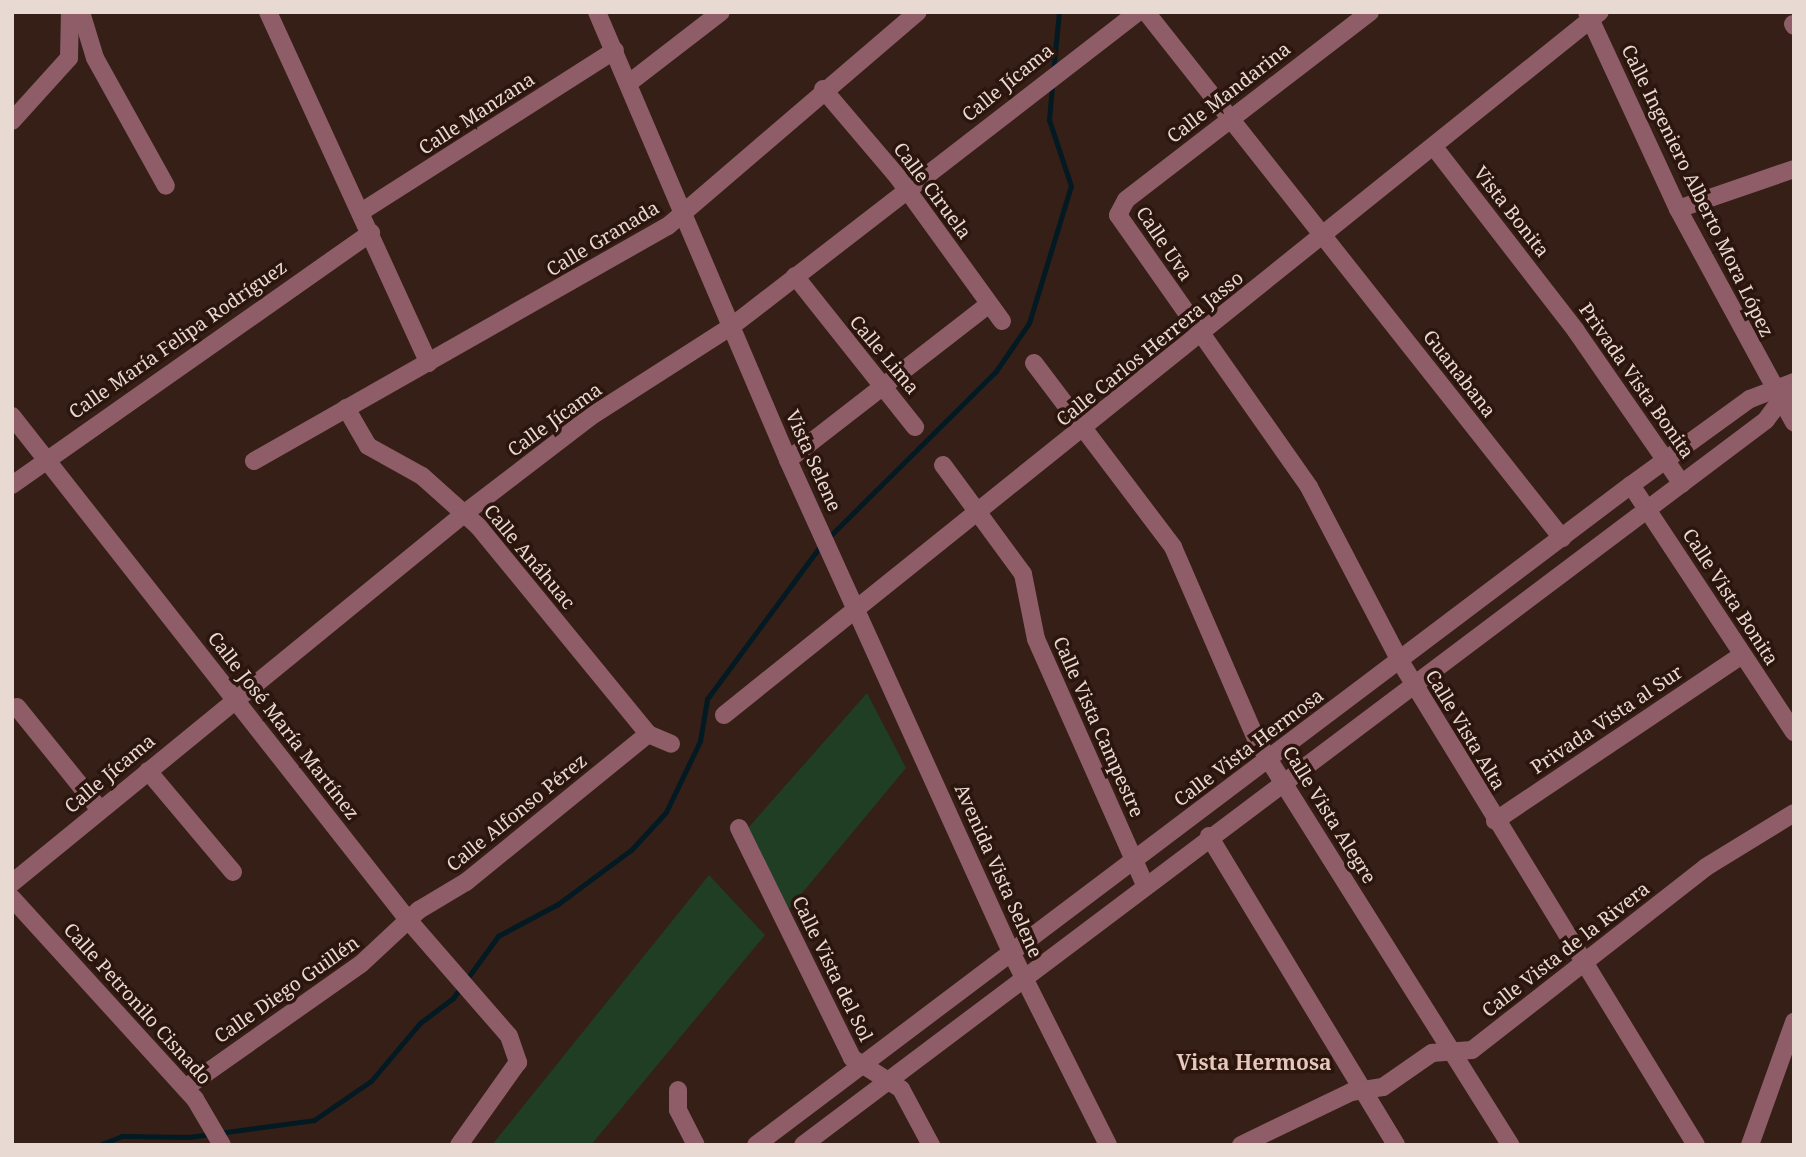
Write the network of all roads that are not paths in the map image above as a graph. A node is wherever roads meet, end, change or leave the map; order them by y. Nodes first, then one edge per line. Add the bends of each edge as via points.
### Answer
1 (71, 12) edge
2 (81, 12) edge
3 (268, 12) edge
4 (597, 12) edge
5 (721, 12) edge
6 (918, 12) edge
7 (1138, 12) edge
8 (1146, 12) edge
9 (1370, 12) edge
10 (1592, 14) edge
11 (615, 50) junction
12 (629, 83) junction
13 (823, 89) junction
14 (1230, 118) junction
15 (12, 121) edge
16 (1434, 147) junction
17 (1794, 169) edge
18 (166, 186) dead end
19 (907, 191) junction
20 (1678, 209) junction
21 (1118, 210) joint
22 (361, 212) junction
23 (682, 213) junction
24 (371, 233) junction
25 (1323, 237) junction
26 (795, 276) junction
27 (989, 304) junction
28 (1555, 304) joint
29 (1002, 321) dead end
30 (732, 326) junction
31 (1202, 335) junction
32 (429, 363) junction
33 (1034, 363) dead end
34 (1794, 382) edge
35 (881, 385) junction
36 (1770, 388) junction
37 (1780, 404) junction
38 (346, 408) junction
39 (12, 416) edge
40 (1794, 423) edge
41 (915, 427) dead end
42 (1087, 428) junction
43 (45, 458) junction
44 (788, 460) junction
45 (1665, 460) junction
46 (254, 461) dead end
47 (943, 465) dead end
48 (1682, 484) junction
49 (12, 485) edge
50 (1631, 485) junction
51 (1647, 510) junction
52 (464, 513) junction
53 (979, 514) junction
54 (1562, 538) junction
55 (858, 611) junction
56 (1742, 655) junction
57 (1400, 661) junction
58 (1415, 685) junction
59 (233, 698) junction
60 (17, 707) dead end
61 (724, 715) dead end
62 (1794, 732) edge
63 (648, 734) junction
64 (671, 744) dead end
65 (1269, 758) junction
66 (148, 771) junction
67 (1284, 780) junction
68 (100, 810) junction
69 (1794, 813) edge
70 (1495, 821) junction
71 (739, 828) dead end
72 (1209, 836) junction
73 (1134, 860) junction
74 (233, 872) dead end
75 (12, 883) edge
76 (1145, 885) junction
77 (12, 898) edge
78 (410, 921) junction
79 (1011, 952) junction
80 (1584, 962) junction
81 (1023, 977) junction
82 (1794, 1022) edge
83 (1452, 1052) junction
84 (862, 1067) junction
85 (887, 1080) junction
86 (185, 1088) junction
87 (1368, 1089) junction
88 (678, 1090) dead end
89 (1752, 1144) edge
90 (222, 1145) edge
91 (459, 1145) edge
92 (696, 1145) edge
93 (756, 1145) edge
94 (803, 1145) edge
95 (931, 1145) edge
96 (1108, 1145) edge
97 (1241, 1145) edge
98 (1396, 1145) edge
99 (1510, 1145) edge
100 (1696, 1145) edge

1 - 15 street via 69,58
2 - 18 street via 95,58
3 - 22 street
4 - 11 street, Vista Selene
5 - 12 street
6 - 13 street, Calle Granada
7 - 19 street, Calle Jícama
8 - 14 street, Guanabana
9 - 14 street, Calle Mandarina
10 - 16 street, Calle Carlos Herrera Jasso
10 - 20 street, Calle Ingeniero Alberto Mora López
11 - 12 street, Vista Selene
11 - 22 street, Calle Manzana
12 - 23 street, Vista Selene
13 - 19 street, Calle Ciruela
13 - 23 street, Calle Granada
14 - 21 street, Calle Mandarina
14 - 25 street, Guanabana
16 - 25 street, Calle Carlos Herrera Jasso
16 - 28 street, Vista Bonita
17 - 20 street
19 - 26 street, Calle Jícama
19 - 27 street, Calle Ciruela
20 - 36 street, Calle Ingeniero Alberto Mora López
21 - 31 street, Calle Uva
22 - 24 street
23 - 30 street, Vista Selene
23 - 32 street, Calle Granada via 572,284
24 - 32 street
24 - 43 street, Calle María Felipa Rodríguez
25 - 31 street, Calle Carlos Herrera Jasso
25 - 54 street, Guanabana
26 - 30 street, Calle Jícama
26 - 35 street, Calle Lima
27 - 29 street, Calle Ciruela
27 - 35 street
28 - 45 street, Privada Vista Bonita
30 - 44 street, Vista Selene
30 - 52 street, Calle Jícama via 590,417
31 - 42 street, Calle Carlos Herrera Jasso
31 - 57 street, Calle Vista Alta via 1309,487
32 - 38 street, Calle Granada
33 - 42 street
34 - 36 street
34 - 37 street
35 - 41 street, Calle Lima
35 - 44 street
36 - 37 street, Calle Ingeniero Alberto Mora López
36 - 45 street, Calle Vista Hermosa
37 - 40 street, Calle Ingeniero Alberto Mora López
37 - 48 street
38 - 46 street, Calle Granada
38 - 52 street, Calle Anáhuac via 368,446 422,476
39 - 43 street, Calle José María Martínez
42 - 53 street, Calle Carlos Herrera Jasso
42 - 65 street, Calle Vista Alegre via 1173,547 1247,722
43 - 49 street, Calle María Felipa Rodríguez
43 - 59 street, Calle José María Martínez
44 - 55 street, Vista Selene
45 - 48 street, Privada Vista Bonita
45 - 50 street, Calle Vista Hermosa
47 - 53 street
48 - 51 street
50 - 51 street, Calle Vista Bonita
50 - 54 street, Calle Vista Hermosa
51 - 56 street, Calle Vista Bonita
51 - 58 street
52 - 59 street, Calle Jícama
52 - 63 street, Calle Anáhuac
53 - 55 street, Calle Carlos Herrera Jasso
53 - 73 street, Calle Vista Campestre via 1023,575 1036,639
54 - 57 street, Calle Vista Hermosa
55 - 61 street, Calle Carlos Herrera Jasso
55 - 79 street, Avenida Vista Selene
56 - 62 street, Calle Vista Bonita
56 - 70 street, Privada Vista al Sur
57 - 58 street, Calle Vista Alta
57 - 65 street, Calle Vista Hermosa
58 - 67 street
58 - 70 street, Calle Vista Alta
59 - 66 street, Calle Jícama
59 - 78 street, Calle José María Martínez
60 - 68 street
63 - 64 street, Calle Anáhuac
63 - 78 street, Calle Alfonso Pérez
65 - 67 street, Calle Vista Alegre
65 - 73 street, Calle Vista Hermosa
66 - 68 street, Calle Jícama
66 - 74 street
67 - 72 street
67 - 83 street, Calle Vista Alegre
68 - 75 street, Calle Jícama
69 - 80 street, Calle Vista de la Rivera via 1706,867
70 - 80 street, Calle Vista Alta
71 - 84 street, Calle Vista del Sol
72 - 76 street
72 - 87 street
73 - 76 street, Calle Vista Campestre
73 - 79 street, Calle Vista Hermosa
76 - 81 street
77 - 86 street, Calle Petronilo Cisnado
78 - 86 street, Calle Diego Guillén via 362,964
78 - 91 street, Calle José María Martínez via 509,1037 518,1062
79 - 81 street, Avenida Vista Selene
79 - 84 street, Calle Vista Hermosa
80 - 83 street, Calle Vista de la Rivera via 1472,1050
80 - 100 street, Calle Vista Alta
81 - 85 street
81 - 96 street, Avenida Vista Selene
82 - 89 street
83 - 87 street, Calle Vista de la Rivera via 1432,1053 1383,1087
83 - 99 street, Calle Vista Alegre
84 - 85 street, Calle Vista del Sol
84 - 93 street, Calle Vista Hermosa
85 - 94 street
85 - 95 street, Calle Vista del Sol via 909,1101
86 - 90 street, Calle Petronilo Cisnado
87 - 97 street, Calle Vista de la Rivera
87 - 98 street
88 - 92 street via 678,1110

